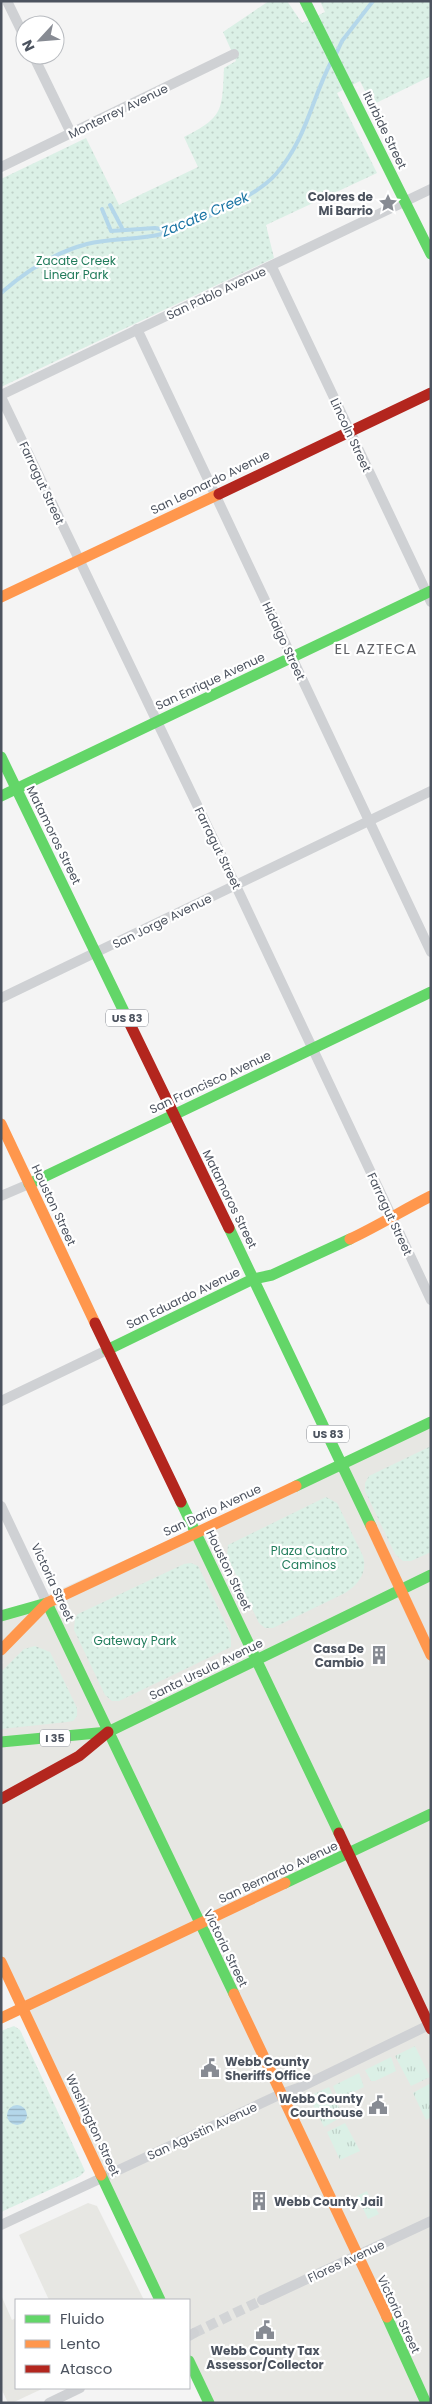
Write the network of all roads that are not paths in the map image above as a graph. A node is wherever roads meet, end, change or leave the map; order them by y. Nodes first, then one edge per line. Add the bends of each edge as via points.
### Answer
1 (7, 1) edge
2 (305, 1) edge
3 (15, 17) edge
4 (234, 54) dead end
5 (38, 65) edge
6 (71, 133) junction
7 (1, 168) edge
8 (431, 189) edge
9 (405, 201) junction
10 (431, 254) edge
11 (272, 267) junction
12 (137, 329) junction
13 (431, 393) edge
14 (1, 396) edge
15 (349, 430) junction
16 (215, 494) junction
17 (78, 560) junction
18 (429, 595) edge
19 (1, 597) edge
20 (292, 658) junction
21 (157, 721) junction
22 (1, 757) edge
23 (16, 789) junction
24 (431, 791) edge
25 (1, 796) edge
26 (369, 821) junction
27 (236, 886) junction
28 (431, 952) edge
29 (96, 953) junction
30 (431, 992) edge
31 (1, 998) edge
32 (312, 1050) junction
33 (174, 1115) junction
34 (1, 1124) edge
35 (29, 1184) junction
36 (1, 1196) edge
37 (431, 1196) edge
38 (391, 1216) junction
39 (253, 1279) junction
40 (431, 1300) edge
41 (107, 1350) junction
42 (1, 1401) edge
43 (431, 1422) edge
44 (342, 1464) junction
45 (1, 1506) edge
46 (196, 1533) junction
47 (431, 1575) edge
48 (399, 1591) junction
49 (47, 1603) junction
50 (1, 1616) edge
51 (1, 1650) edge
52 (431, 1655) edge
53 (257, 1660) junction
54 (108, 1732) junction
55 (1, 1742) edge
56 (1, 1799) edge
57 (431, 1814) edge
58 (350, 1853) junction
59 (200, 1924) junction
60 (1, 1962) edge
61 (23, 2008) junction
62 (1, 2018) edge
63 (430, 2026) edge
64 (281, 2094) junction
65 (103, 2178) junction
66 (431, 2221) edge
67 (1, 2225) edge
68 (357, 2255) junction
69 (160, 2299) edge
70 (262, 2300) tunnel mouth
71 (190, 2363) edge
72 (78, 2389) edge
73 (49, 2403) edge
74 (209, 2403) edge
75 (426, 2403) edge

1 - 3 street
2 - 9 main road, Iturbide Street
4 - 6 street, Monterrey Avenue
5 - 6 street
6 - 7 street, Monterrey Avenue
8 - 9 street, San Pablo Avenue
9 - 10 main road, Iturbide Street
9 - 11 street, San Pablo Avenue
11 - 12 street, San Pablo Avenue
11 - 15 street, Lincoln Street
12 - 14 street, San Pablo Avenue
12 - 16 street, Hidalgo Street
13 - 15 main road, San Leonardo Avenue
14 - 17 street, Farragut Street
15 - 16 main road, San Leonardo Avenue
15 - 18 street, Lincoln Street
16 - 17 main road, San Leonardo Avenue
16 - 20 street, Hidalgo Street
17 - 19 main road, San Leonardo Avenue
17 - 21 street, Farragut Street
18 - 20 main road, San Enrique Avenue
20 - 21 main road, San Enrique Avenue
20 - 26 street, Hidalgo Street
21 - 23 main road, San Enrique Avenue
21 - 27 street, Farragut Street
22 - 23 main road, Matamoros Street / US 83
23 - 25 main road, San Enrique Avenue
23 - 29 main road, Matamoros Street / US 83
24 - 26 street, San Jorge Avenue
26 - 27 street, San Jorge Avenue
26 - 28 street, Hidalgo Street
27 - 29 street, San Jorge Avenue
27 - 32 street, Farragut Street
29 - 31 street, San Jorge Avenue
29 - 33 main road, Matamoros Street / US 83
30 - 32 main road, San Francisco Avenue
32 - 33 main road, San Francisco Avenue
32 - 38 street, Farragut Street
33 - 35 main road, San Francisco Avenue
33 - 39 main road, Matamoros Street / US 83
34 - 35 main road, Houston Street
35 - 36 street, San Francisco Avenue
35 - 41 main road, Houston Street
37 - 38 main road, San Eduardo Avenue
38 - 39 main road, San Eduardo Avenue via 379,1226 272,1275
38 - 40 street, Farragut Street
39 - 41 main road, San Eduardo Avenue
39 - 44 main road, Matamoros Street / US 83
41 - 42 street, San Eduardo Avenue
41 - 46 main road, Houston Street
43 - 44 main road, San Dario Avenue
44 - 46 main road, San Dario Avenue
44 - 48 main road, Matamoros Street / US 83
45 - 49 street, Victoria Street
46 - 49 main road, San Dario Avenue
46 - 53 main road, Houston Street
47 - 48 main road, Santa Ursula Avenue
48 - 52 main road, Matamoros Street
48 - 53 main road, Santa Ursula Avenue
49 - 50 main road, San Dario Avenue
49 - 51 main road
49 - 54 main road, Victoria Street
53 - 54 main road, Santa Ursula Avenue
53 - 58 main road, Houston Street
54 - 55 main road, I 35
54 - 56 main road, Santa Ursula Avenue via 79,1756
54 - 59 main road, Victoria Street
57 - 58 main road, San Bernardo Avenue
58 - 59 main road, San Bernardo Avenue
58 - 63 main road, Houston Street
59 - 61 main road, San Bernardo Avenue
59 - 64 main road, Victoria Street
60 - 61 main road, Washington Street
61 - 62 main road, San Bernardo Avenue
61 - 65 main road, Washington Street
63 - 64 street, San Agustin Avenue
64 - 65 street, San Agustin Avenue
64 - 68 main road, Victoria Street
65 - 67 street, San Agustin Avenue
65 - 69 main road, Washington Street
66 - 68 street, Flores Avenue
68 - 70 street, Flores Avenue
68 - 75 main road, Victoria Street
71 - 74 main road
72 - 73 street

